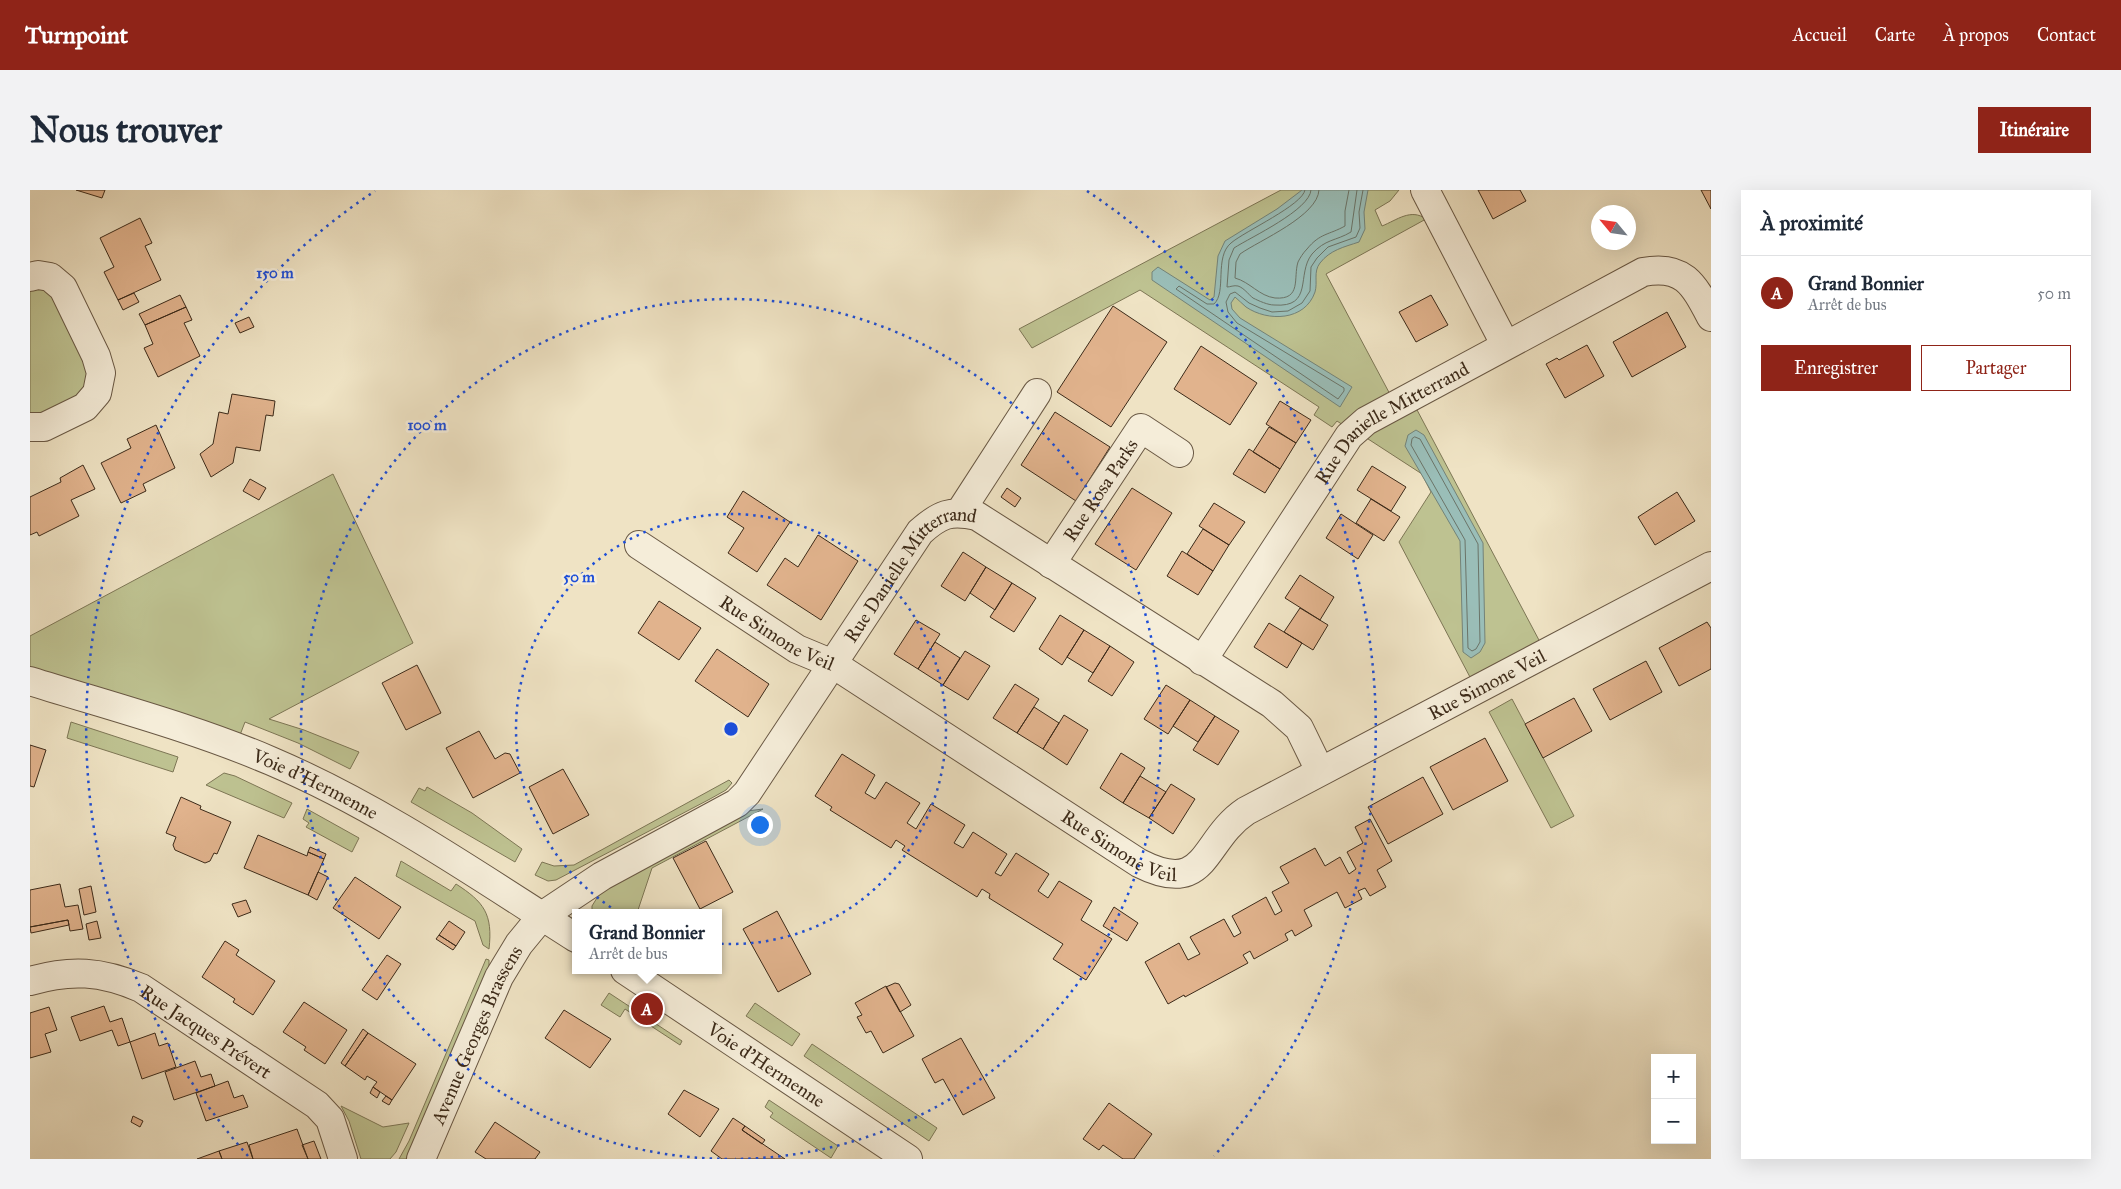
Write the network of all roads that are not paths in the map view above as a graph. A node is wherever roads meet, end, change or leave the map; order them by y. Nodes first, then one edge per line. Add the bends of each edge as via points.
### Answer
1 (1425, 190) edge
2 (30, 277) edge
3 (1711, 317) edge
4 (1505, 344) junction
5 (1037, 392) dead end
6 (30, 427) edge
7 (1179, 453) dead end
8 (960, 512) junction
9 (639, 545) dead end
10 (1051, 564) junction
11 (1711, 566) edge
12 (1202, 661) junction
13 (834, 664) junction
14 (30, 681) edge
15 (1320, 770) junction
16 (542, 916) junction
17 (572, 935) edge
18 (631, 974) edge
19 (30, 982) edge
20 (343, 1159) edge
21 (421, 1159) edge
22 (908, 1159) edge

1 - 4 street
2 - 6 street via 50,277 63,288 101,372 96,392 85,407 44,427
3 - 4 street, Rue Danielle Mitterrand via 1694,286 1683,276 1657,269 1643,272
4 - 12 street, Rue Danielle Mitterrand via 1357,427
5 - 8 street
7 - 10 street, Rue Rosa Parks via 1141,428
8 - 10 street, Rue Danielle Mitterrand via 977,516
8 - 13 street, Rue Danielle Mitterrand via 934,520 920,532
9 - 13 street, Rue Simone Veil via 797,649
10 - 12 street, Rue Danielle Mitterrand
11 - 15 street, Rue Simone Veil
12 - 15 street, Rue Danielle Mitterrand via 1249,689 1300,728
13 - 15 street, Rue Simone Veil via 1139,863 1160,873 1188,872 1204,858 1232,820
13 - 16 street, Rue Danielle Mitterrand via 737,803 602,876
14 - 16 street, Voie d'Hermenne via 218,740 288,768 436,848
16 - 17 street, Voie d'Hermenne
16 - 21 street, Avenue Georges Brassens via 519,944 499,977
18 - 22 street, Voie d'Hermenne
19 - 20 street, Rue Jacques Prévert via 61,973 82,972 113,977 141,988 317,1105 330,1119

